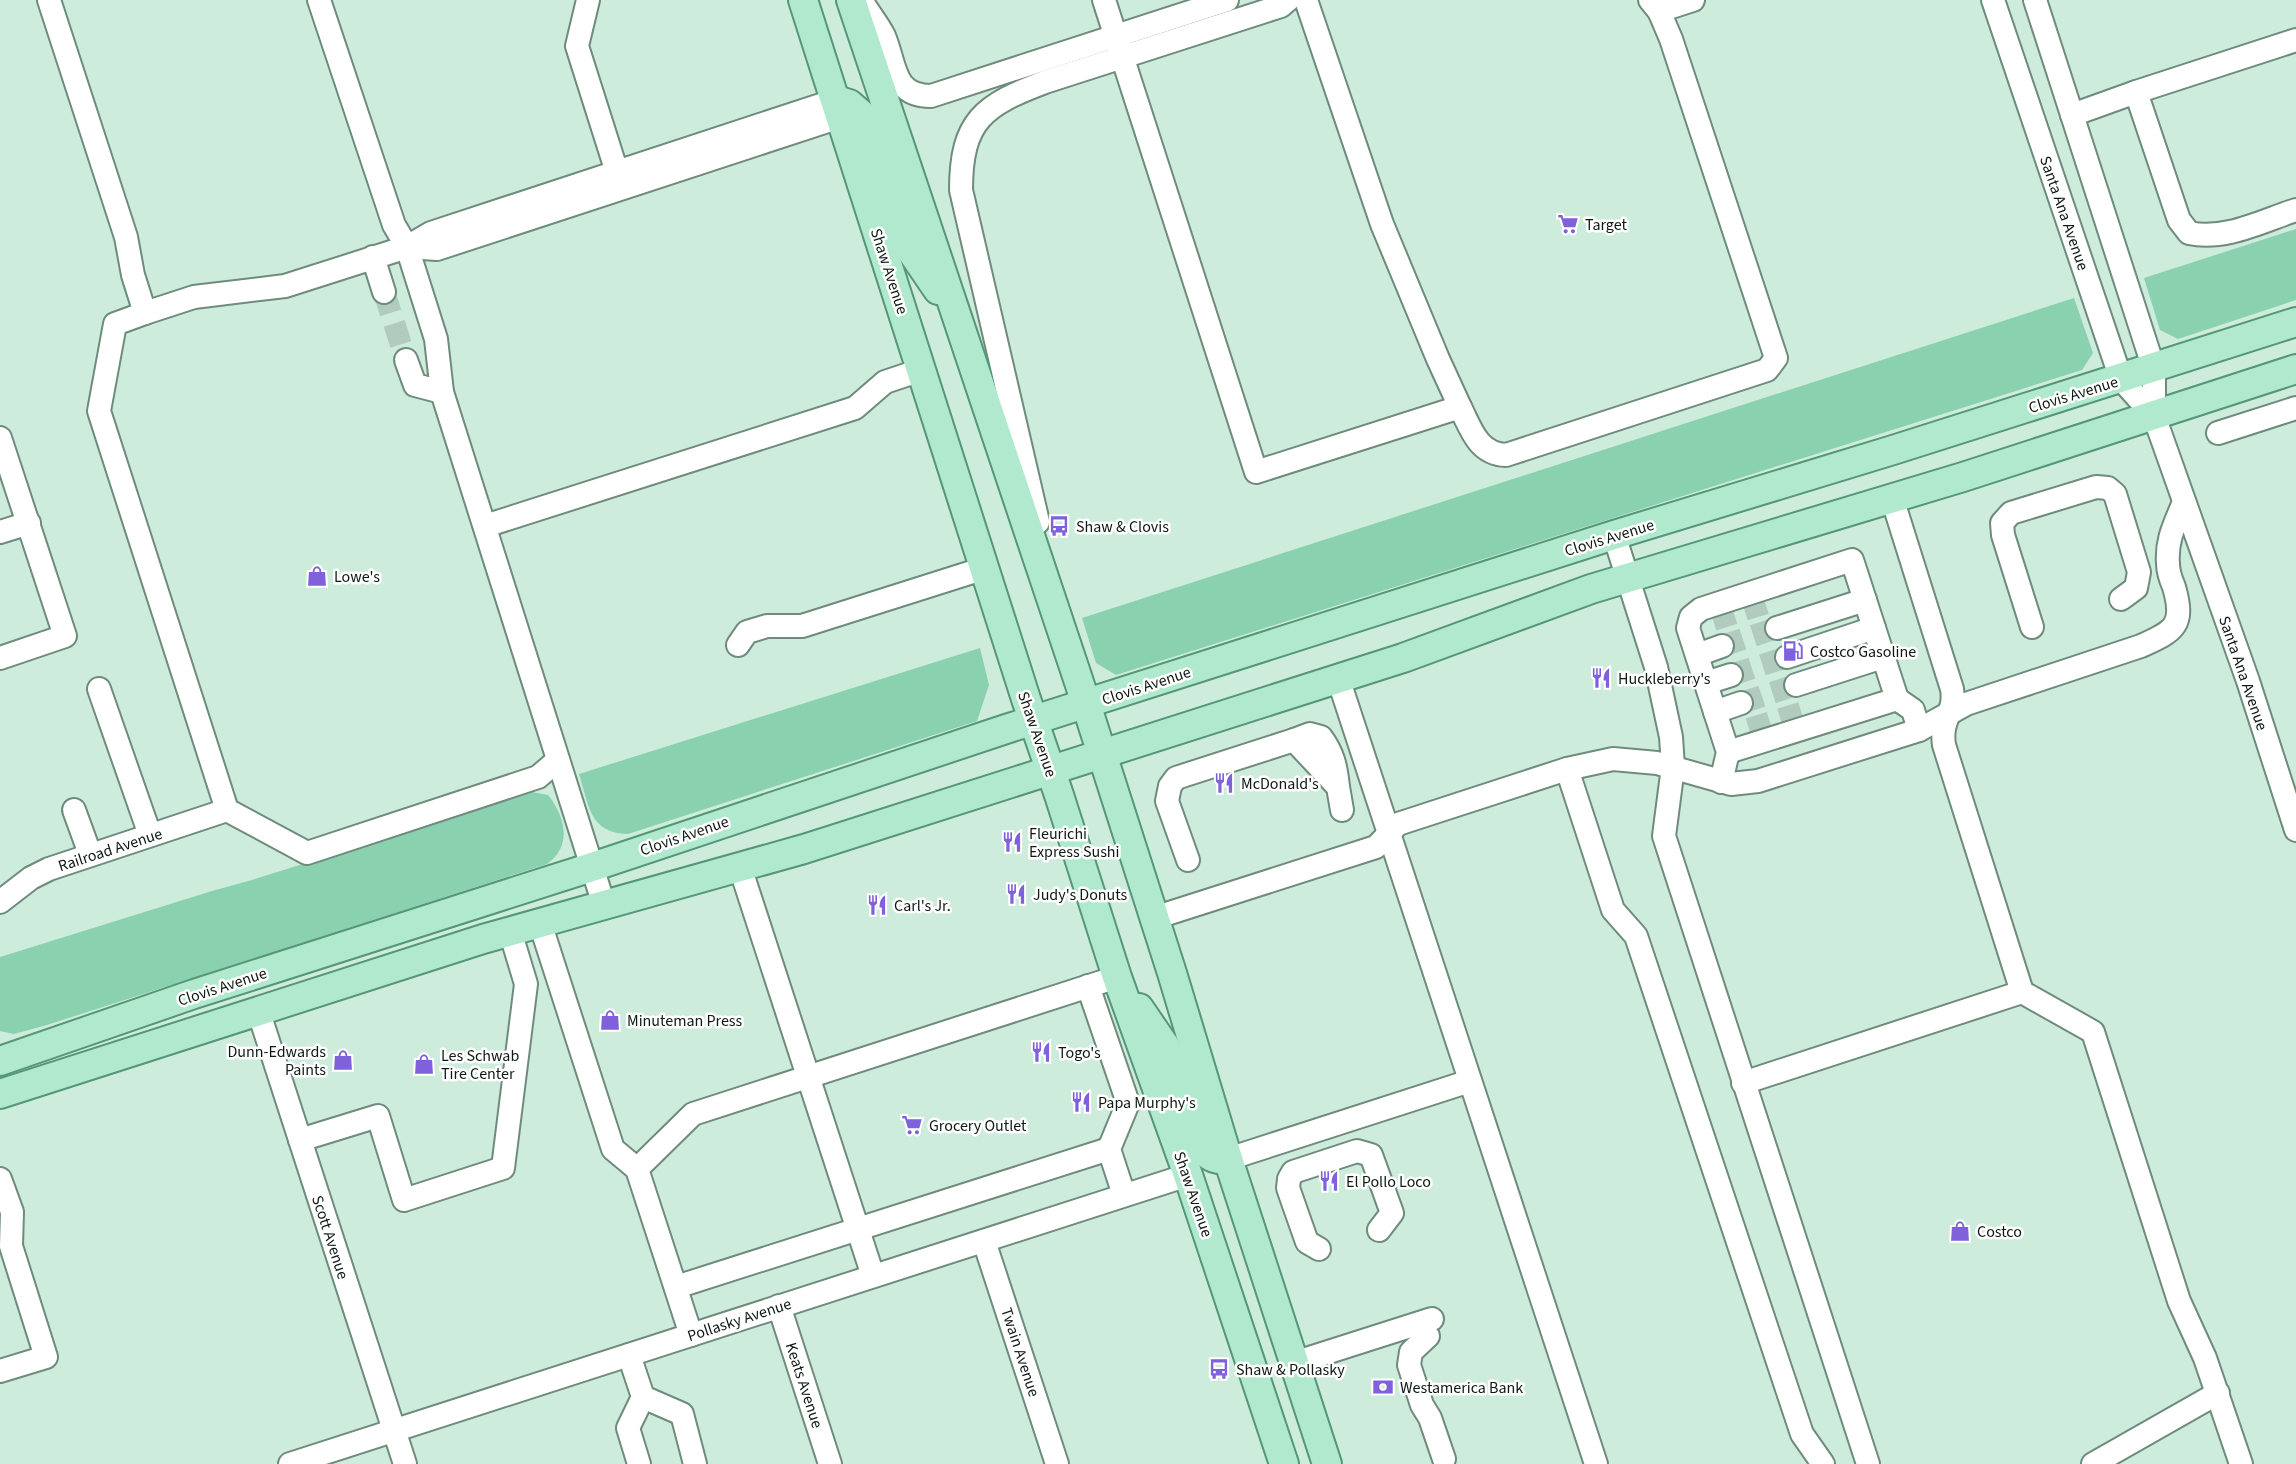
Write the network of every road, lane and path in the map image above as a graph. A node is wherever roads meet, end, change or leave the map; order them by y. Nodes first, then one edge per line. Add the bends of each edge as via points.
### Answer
1 (49, 0) edge
2 (319, 0) edge
3 (588, 0) edge
4 (803, 0) edge
5 (851, 0) edge
6 (861, 0) edge
7 (1104, 0) edge
8 (1227, 0) edge
9 (1288, 0) edge
10 (1306, 0) edge
11 (1693, 0) edge
12 (1993, 0) edge
13 (2035, 0) edge
14 (1655, 6) edge
15 (2296, 40) edge
16 (1119, 47) junction
17 (2136, 93) junction
18 (838, 108) junction
19 (2072, 115) junction
20 (619, 180) junction
21 (2296, 210) edge
22 (407, 248) junction
23 (374, 257) junction
24 (384, 292) tunnel mouth
25 (146, 313) junction
26 (956, 317) junction
27 (2296, 322) edge
28 (406, 360) tunnel mouth
29 (2154, 369) junction
30 (2296, 369) edge
31 (921, 370) junction
32 (2121, 379) junction
33 (442, 392) junction
34 (1460, 407) junction
35 (2296, 408) edge
36 (2154, 416) junction
37 (2218, 433) dead end
38 (0, 438) edge
39 (1892, 498) junction
40 (2184, 502) junction
41 (29, 523) junction
42 (484, 526) junction
43 (0, 532) edge
44 (1614, 535) junction
45 (984, 568) junction
46 (1857, 573) junction
47 (1628, 578) junction
48 (2121, 599) dead end
49 (1865, 600) junction
50 (1769, 602) tunnel mouth
51 (1713, 620) tunnel mouth
52 (2032, 627) dead end
53 (1688, 628) junction
54 (1777, 628) tunnel mouth
55 (1874, 628) junction
56 (1065, 638) junction
57 (738, 645) dead end
58 (1722, 646) tunnel mouth
59 (1696, 655) junction
60 (1787, 657) tunnel mouth
61 (1883, 657) junction
62 (0, 658) edge
63 (1731, 675) tunnel mouth
64 (1338, 678) junction
65 (1706, 683) junction
66 (1796, 685) tunnel mouth
67 (99, 689) dead end
68 (1895, 691) junction
69 (1741, 703) tunnel mouth
70 (1087, 704) junction
71 (1715, 712) junction
72 (1804, 712) tunnel mouth
73 (1950, 712) junction
74 (1033, 720) junction
75 (1749, 729) tunnel mouth
76 (1919, 730) junction
77 (1726, 745) junction
78 (1101, 753) junction
79 (558, 760) junction
80 (1673, 767) junction
81 (1050, 769) junction
82 (1567, 769) junction
83 (1721, 782) junction
84 (74, 810) dead end
85 (227, 810) junction
86 (1342, 810) dead end
87 (2296, 830) edge
88 (1389, 834) junction
89 (150, 836) junction
90 (90, 854) junction
91 (1188, 860) dead end
92 (592, 867) junction
93 (740, 867) junction
94 (0, 902) edge
95 (604, 905) junction
96 (460, 909) junction
97 (1154, 918) junction
98 (540, 923) junction
99 (510, 931) junction
100 (1117, 977) junction
101 (1088, 986) junction
102 (2022, 992) junction
103 (195, 994) junction
104 (258, 1010) junction
105 (0, 1061) edge
106 (809, 1077) junction
107 (0, 1078) edge
108 (1470, 1081) junction
109 (1743, 1083) junction
110 (0, 1094) edge
111 (300, 1140) junction
112 (1109, 1149) junction
113 (1228, 1159) junction
114 (637, 1169) junction
115 (1188, 1175) junction
116 (0, 1179) edge
117 (1124, 1195) junction
118 (858, 1228) junction
119 (1379, 1230) dead end
120 (984, 1241) junction
121 (1319, 1249) dead end
122 (873, 1276) junction
123 (676, 1287) junction
124 (779, 1306) junction
125 (692, 1335) junction
126 (629, 1355) junction
127 (1294, 1363) junction
128 (0, 1371) edge
129 (2218, 1393) junction
130 (643, 1397) junction
131 (394, 1431) junction
132 (1444, 1459) dead end
133 (1590, 1462) edge
134 (290, 1464) edge
135 (405, 1464) edge
136 (639, 1464) edge
137 (695, 1464) edge
138 (830, 1464) edge
139 (1058, 1464) edge
140 (1284, 1464) edge
141 (1327, 1464) edge
142 (1823, 1464) edge
143 (1868, 1464) edge
144 (2093, 1464) edge
145 (2241, 1464) edge

1 - 25 street via 126,237
2 - 22 street via 394,225
3 - 20 street via 577,46
4 - 18 main road, Shaw Avenue
5 - 26 main road
6 - 16 street via 883,36 898,79 905,88 921,96
7 - 16 street
8 - 16 street
9 - 16 street via 1281,6
10 - 34 street via 1382,224
11 - 14 street
12 - 32 street, Santa Ana Avenue
13 - 19 street, Santa Ana Avenue
14 - 34 street via 1671,39 1776,358 1767,370 1506,455 1482,447
15 - 17 street
16 - 34 street via 1256,472
16 - 56 street via 1009,95 985,112 965,146 961,166 960,190
17 - 19 street
17 - 21 street via 2179,220 2189,233 2219,236
18 - 20 street
18 - 26 main road via 849,104 863,116 912,252
18 - 31 main road, Shaw Avenue
19 - 29 street, Santa Ana Avenue
20 - 22 street via 431,232
22 - 23 street
22 - 33 street via 436,339
23 - 24 street
23 - 25 street via 285,286 194,297
25 - 85 street via 115,324 99,411
26 - 56 main road
27 - 29 main road, Clovis Avenue
28 - 33 street via 415,386
29 - 32 main road, Clovis Avenue
29 - 36 street, Santa Ana Avenue
30 - 36 main road, Clovis Avenue
31 - 42 street via 885,382 855,408
31 - 45 main road, Shaw Avenue
32 - 36 street, Santa Ana Avenue
32 - 44 main road, Clovis Avenue
33 - 42 street
35 - 37 street
36 - 39 main road, Clovis Avenue
36 - 40 street, Santa Ana Avenue
38 - 41 street
39 - 47 main road, Clovis Avenue
39 - 73 street via 1952,689
40 - 73 street via 2168,541 2168,567 2179,606 2178,622 2168,633 2141,646
40 - 87 street, Santa Ana Avenue
41 - 43 street
41 - 62 street via 65,636
42 - 79 street
44 - 47 street
44 - 70 main road, Clovis Avenue
45 - 57 street via 802,626 767,626 747,632
45 - 74 main road, Shaw Avenue
46 - 49 street
46 - 50 street
46 - 53 street via 1852,560 1701,609 1691,617
47 - 64 main road, Clovis Avenue
47 - 80 street via 1656,667 1671,736
48 - 52 street via 2136,588 2139,572 2115,494 2108,488 2096,487 2011,513 2002,523 2003,535
49 - 54 street
49 - 55 street
51 - 53 street
53 - 59 street
55 - 60 street
55 - 61 street
56 - 70 main road
58 - 59 street
59 - 65 street
61 - 66 street
61 - 68 street
63 - 65 street
64 - 78 main road, Clovis Avenue
64 - 88 street
65 - 71 street
67 - 89 street
68 - 72 street
68 - 76 street via 1913,710
68 - 77 street
69 - 71 street
70 - 74 main road, Clovis Avenue
70 - 78 main road
71 - 77 street
73 - 76 street
73 - 102 street via 1943,726 1944,745
74 - 81 main road, Shaw Avenue
74 - 92 main road, Clovis Avenue
75 - 77 street
76 - 83 street via 1758,781
77 - 83 street
78 - 81 main road, Clovis Avenue
78 - 97 main road
79 - 85 street via 538,777 307,853
79 - 92 street
80 - 82 street via 1613,759
80 - 83 street
80 - 109 street via 1664,836
81 - 93 main road, Clovis Avenue
81 - 100 main road, Shaw Avenue
82 - 88 street via 1398,824
82 - 142 street via 1613,910 1636,936 1802,1434
84 - 90 street
85 - 89 street, Railroad Avenue
86 - 91 street via 1338,787 1294,740 1176,778 1167,801
88 - 97 street via 1376,847
88 - 108 street
89 - 90 street, Railroad Avenue
90 - 94 street, Railroad Avenue via 31,878
92 - 95 street
92 - 96 main road, Clovis Avenue
93 - 95 main road, Clovis Avenue
93 - 106 street
95 - 98 main road, Clovis Avenue
96 - 103 main road, Clovis Avenue
96 - 104 main road via 365,960 272,990
97 - 113 main road
98 - 99 main road, Clovis Avenue
98 - 114 street via 613,1149
99 - 104 main road, Clovis Avenue
99 - 111 street via 526,984 502,1168 404,1200 378,1116
100 - 101 street
100 - 113 main road via 1165,1046 1203,1150 1210,1158
100 - 115 main road, Shaw Avenue
101 - 106 street
101 - 112 street via 1128,1103
102 - 109 street
102 - 129 street via 2093,1032 2179,1301
103 - 105 main road, Clovis Avenue
103 - 107 main road via 82,1049
104 - 110 main road, Clovis Avenue
104 - 111 street, Scott Avenue
106 - 114 street via 693,1114
106 - 118 street
108 - 113 street
108 - 133 street
109 - 143 street
111 - 131 street, Scott Avenue
112 - 117 street
112 - 118 street
113 - 127 main road
114 - 123 street
115 - 117 street, Pollasky Avenue
115 - 127 main road via 1204,1172 1214,1179 1270,1351
115 - 140 main road, Shaw Avenue
116 - 128 street via 12,1212 11,1246 46,1357
117 - 120 street, Pollasky Avenue
118 - 122 street
118 - 123 street
119 - 121 street via 1392,1213 1371,1155 1357,1151 1293,1172 1289,1179 1288,1188 1306,1242
120 - 122 street, Pollasky Avenue
120 - 139 street, Twain Avenue
122 - 124 street, Pollasky Avenue
123 - 125 street
124 - 125 street, Pollasky Avenue
124 - 138 street, Keats Avenue
125 - 126 street, Pollasky Avenue
126 - 130 street
126 - 131 street, Pollasky Avenue
127 - 132 street via 1430,1328 1411,1352 1409,1365
127 - 141 main road
129 - 144 street
129 - 145 street
130 - 136 street via 628,1428
130 - 137 street via 682,1414
131 - 134 street, Pollasky Avenue
131 - 135 street, Scott Avenue

